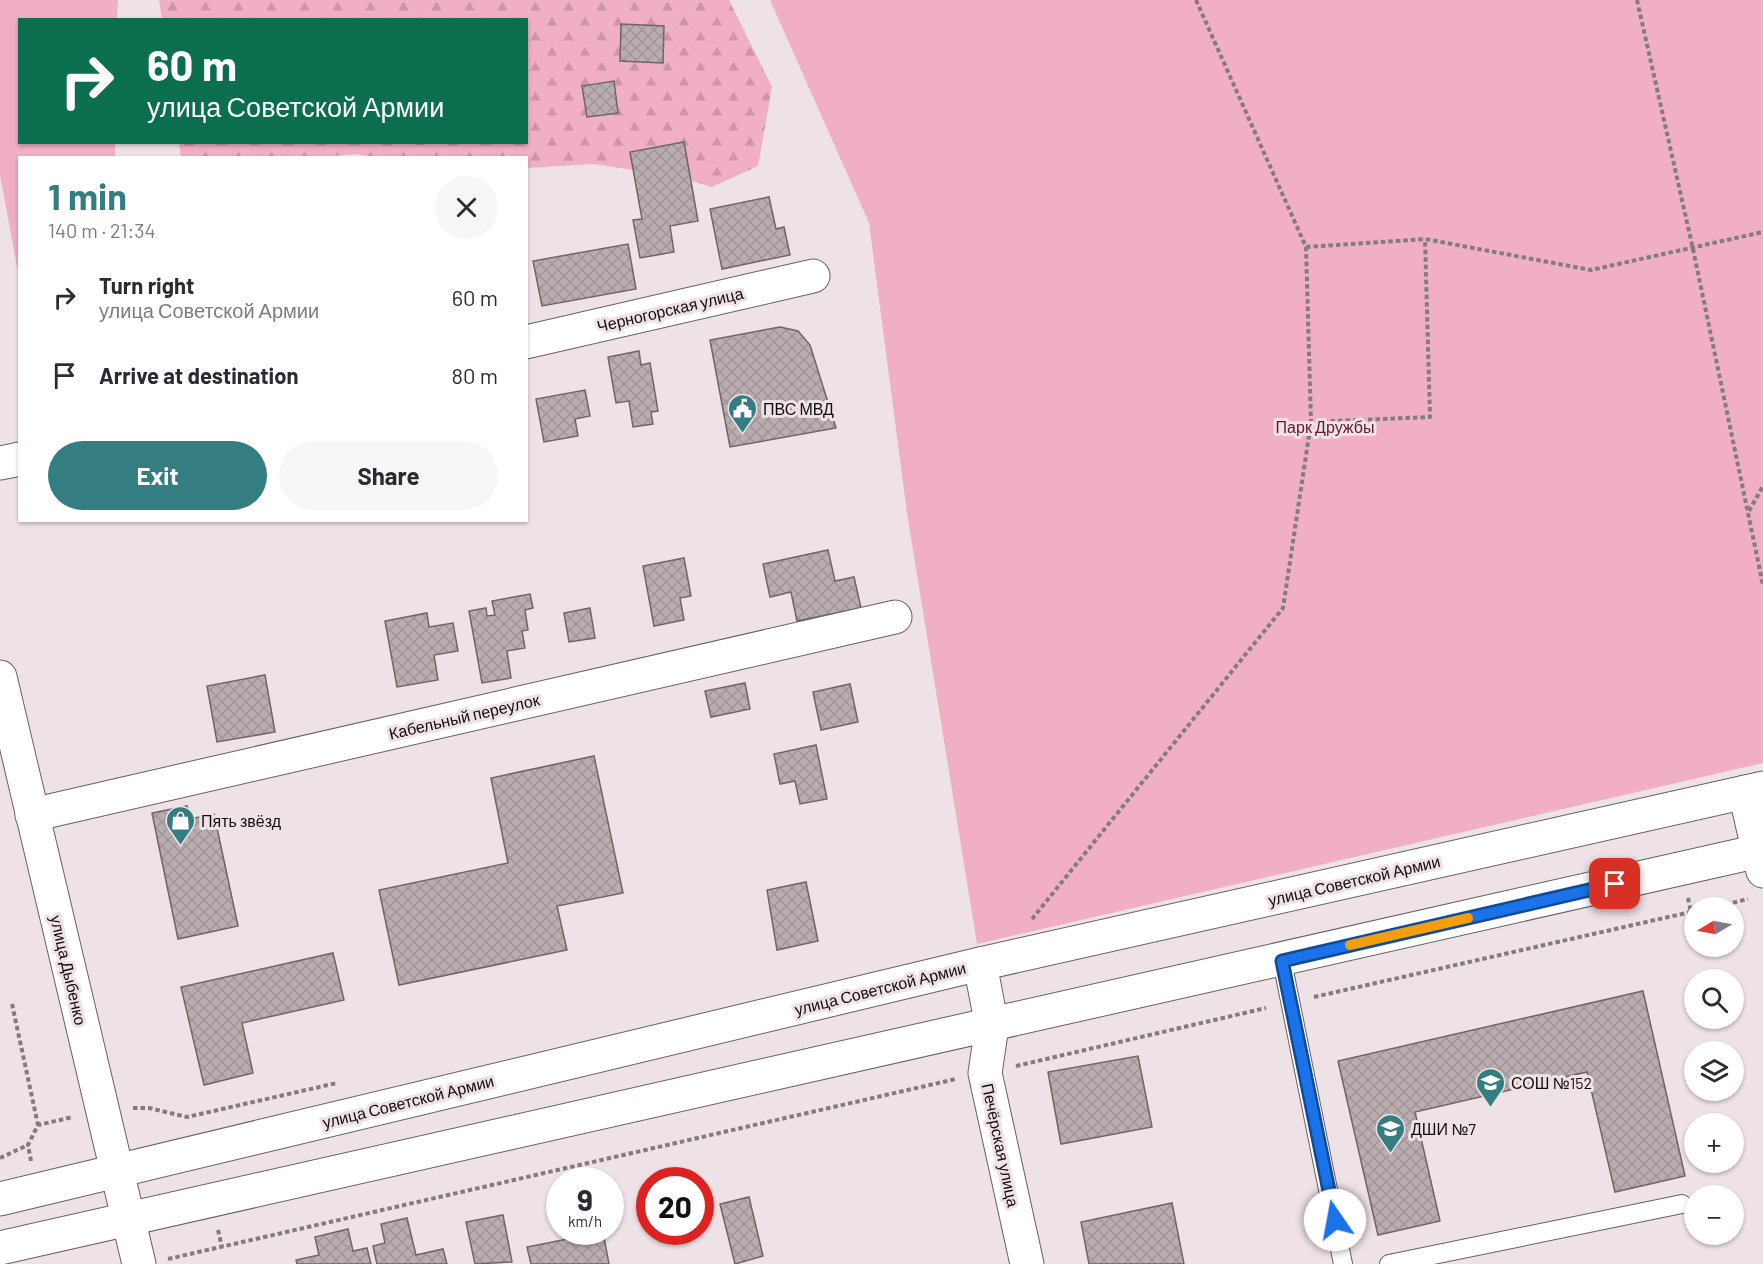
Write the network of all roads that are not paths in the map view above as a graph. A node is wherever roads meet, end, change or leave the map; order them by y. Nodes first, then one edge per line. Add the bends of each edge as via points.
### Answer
1 (813, 276) dead end
2 (528, 342) edge
3 (18, 460) edge
4 (0, 464) edge
5 (895, 617) dead end
6 (1, 684) edge
7 (1754, 790) edge
8 (32, 815) junction
9 (1759, 868) edge
10 (1282, 961) junction
11 (980, 964) junction
12 (992, 1026) junction
13 (117, 1171) junction
14 (0, 1199) edge
15 (1682, 1204) dead end
16 (128, 1219) junction
17 (0, 1248) edge
18 (150, 1262) edge
19 (1027, 1264) edge
20 (1343, 1264) edge
21 (1389, 1264) edge

1 - 2 main road, Черногорская улица
3 - 4 main road
5 - 8 main road, Кабельный переулок
6 - 8 main road, улица Дыбенко
7 - 9 main road
7 - 11 main road, улица Советской Армии
8 - 13 main road, улица Дыбенко
9 - 10 main road
10 - 12 main road
10 - 20 lane
11 - 12 main road, Печёрская улица
11 - 13 main road, улица Советской Армии
12 - 16 main road
12 - 19 main road, Печёрская улица via 985,1073
13 - 14 main road, улица Советской Армии
13 - 16 main road, улица Дыбенко
15 - 21 lane
16 - 17 main road
16 - 18 main road, улица Дыбенко

